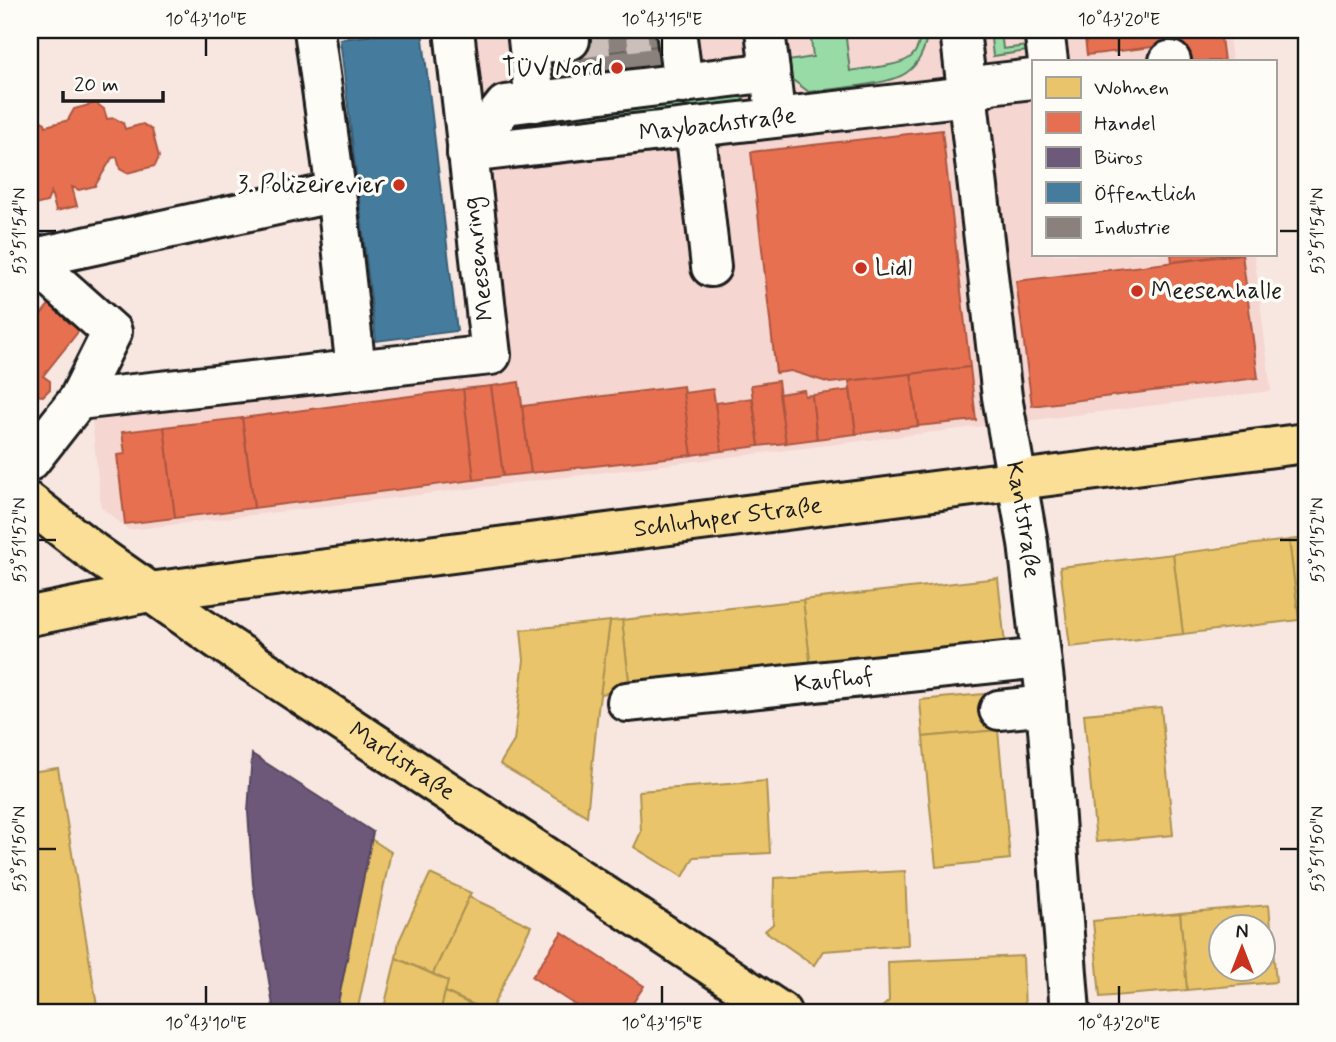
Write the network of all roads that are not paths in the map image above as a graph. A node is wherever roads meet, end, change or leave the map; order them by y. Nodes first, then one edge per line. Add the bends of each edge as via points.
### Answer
1 (314, 30) edge
2 (454, 30) edge
3 (677, 30) edge
4 (765, 30) edge
5 (960, 30) edge
6 (1044, 30) edge
7 (528, 37) edge
8 (570, 40) tunnel mouth
9 (1048, 60) edge
10 (770, 72) junction
11 (1032, 79) edge
12 (683, 84) junction
13 (968, 96) junction
14 (535, 102) junction
15 (776, 118) junction
16 (695, 127) junction
17 (467, 153) junction
18 (336, 192) junction
19 (30, 259) edge
20 (711, 267) dead end
21 (356, 370) junction
22 (78, 400) junction
23 (1306, 443) edge
24 (30, 461) edge
25 (1016, 479) junction
26 (30, 503) edge
27 (149, 592) junction
28 (30, 616) edge
29 (1041, 658) junction
30 (627, 702) dead end
31 (1046, 705) junction
32 (999, 710) dead end
33 (781, 1012) edge
34 (1070, 1012) edge

1 - 18 street
2 - 17 street, Meesenring
3 - 12 street
4 - 10 street
5 - 13 street, Kantstraße
6 - 9 street
7 - 8 street
7 - 14 street
10 - 12 street
10 - 15 street
11 - 13 street, Maybachstraße via 989,84
12 - 14 street
13 - 15 street, Maybachstraße
13 - 25 street, Kantstraße via 1002,397
14 - 17 street via 505,106
15 - 16 street, Maybachstraße
16 - 17 street, Maybachstraße
16 - 20 street
17 - 21 street, Meesenring via 491,355
18 - 19 street
18 - 21 street
19 - 22 street via 112,332
21 - 22 street, Meesenring
22 - 24 street
23 - 25 main road, Schlutuper Straße
25 - 27 main road, Schlutuper Straße
25 - 29 street, Kantstraße
26 - 27 main road, Marlistraße
27 - 28 main road, Schlutuper Straße
27 - 33 main road, Marlistraße
29 - 30 street, Kaufhof
29 - 31 street, Kantstraße
31 - 32 street
31 - 34 street, Kantstraße

